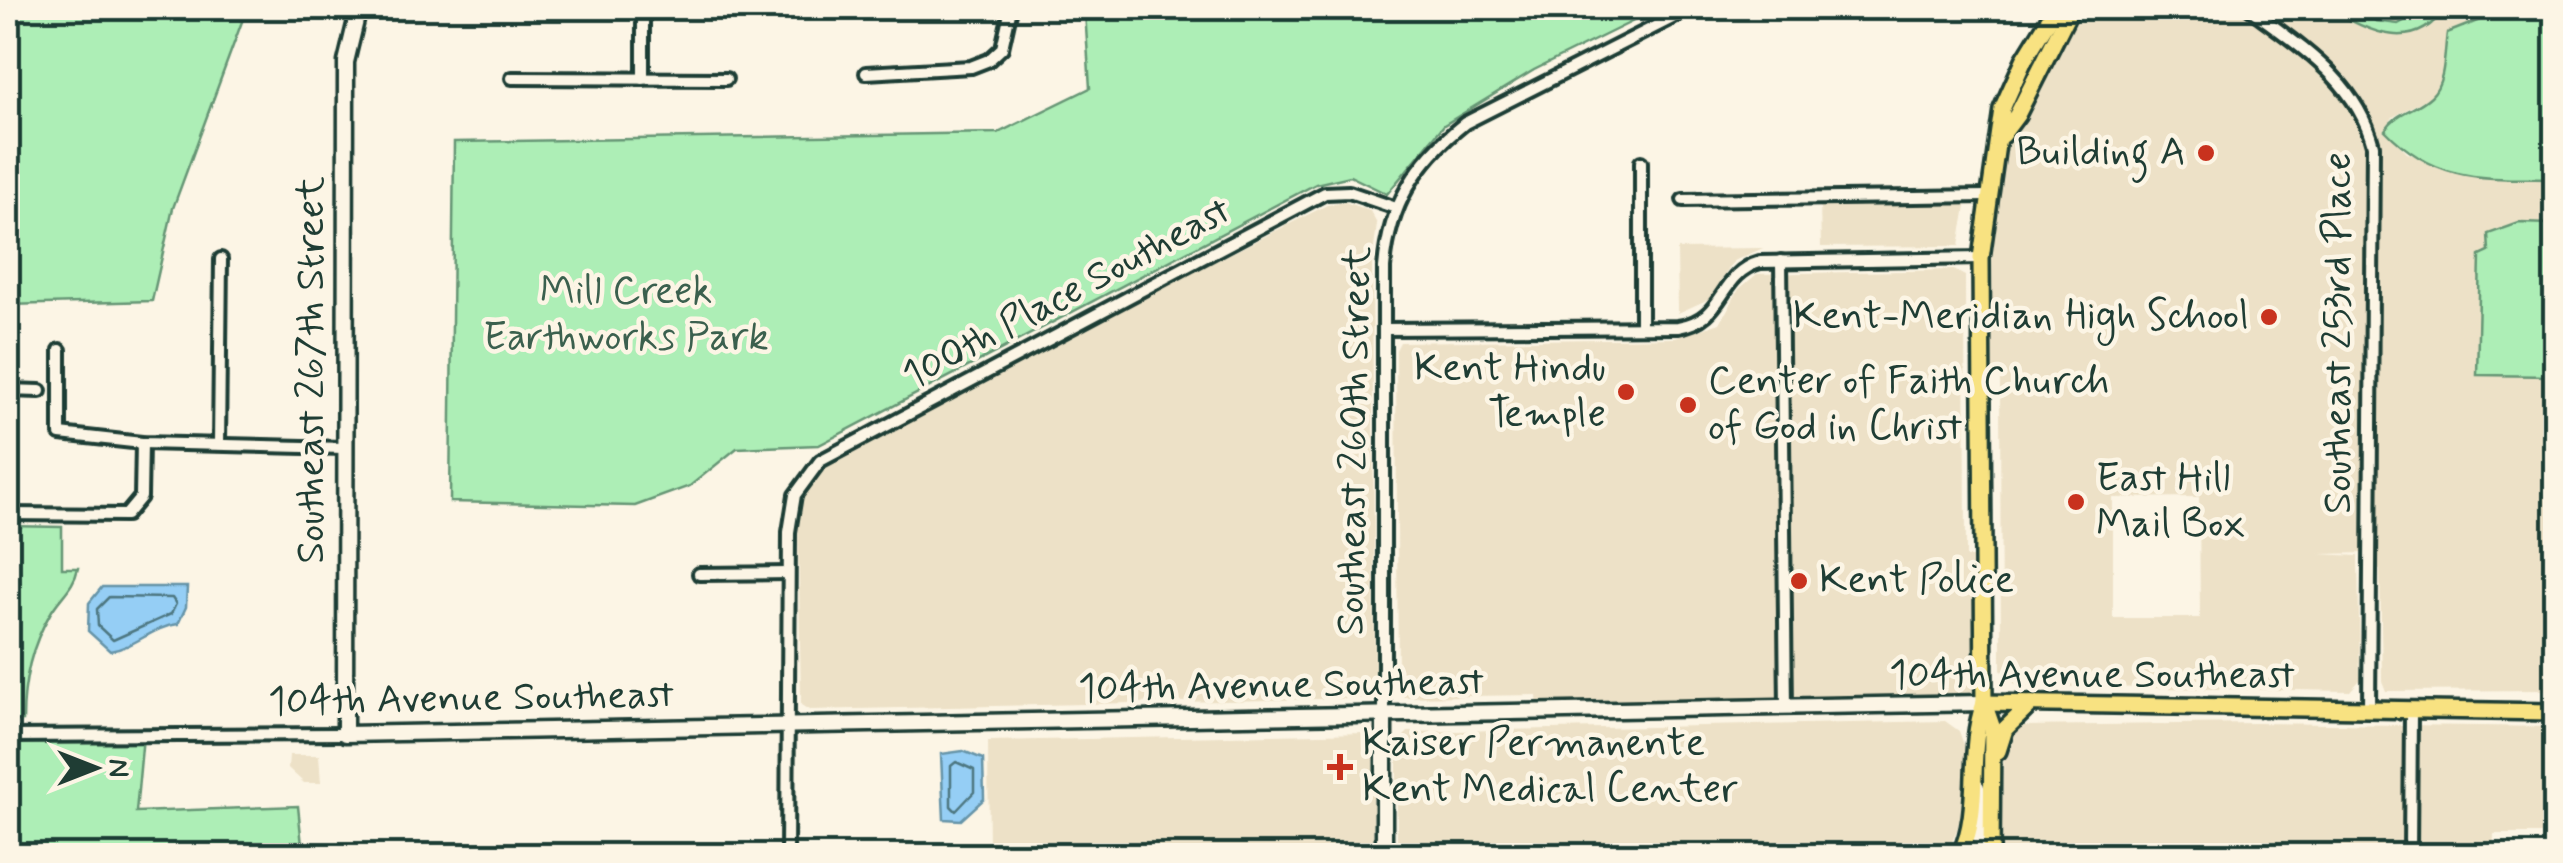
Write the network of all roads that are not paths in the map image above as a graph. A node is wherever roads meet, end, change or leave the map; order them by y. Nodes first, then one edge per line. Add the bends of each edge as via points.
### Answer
1 (359, 8) edge
2 (643, 8) edge
3 (1011, 8) edge
4 (1692, 8) edge
5 (2056, 8) edge
6 (2070, 8) edge
7 (2250, 8) edge
8 (866, 73) dead end
9 (512, 78) dead end
10 (643, 78) junction
11 (726, 79) dead end
12 (2002, 135) junction
13 (1641, 162) dead end
14 (1988, 196) junction
15 (1683, 200) dead end
16 (1396, 208) junction
17 (1981, 258) junction
18 (221, 260) dead end
19 (1781, 260) junction
20 (1641, 327) junction
21 (1385, 329) junction
22 (60, 350) dead end
23 (8, 390) edge
24 (40, 391) dead end
25 (142, 443) junction
26 (219, 444) junction
27 (344, 448) junction
28 (8, 514) edge
29 (788, 572) junction
30 (699, 574) dead end
31 (1984, 704) junction
32 (2031, 704) junction
33 (1786, 708) junction
34 (2369, 711) junction
35 (2411, 711) junction
36 (2556, 712) edge
37 (1384, 718) junction
38 (789, 726) junction
39 (345, 734) junction
40 (8, 736) edge
41 (1975, 769) junction
42 (1993, 770) junction
43 (2410, 852) dead end
44 (787, 856) edge
45 (1384, 856) edge
46 (1960, 856) edge
47 (1982, 856) edge
48 (1991, 856) edge

1 - 27 street, Southeast 267th Street via 346,62
2 - 10 street
3 - 8 street via 1006,40 989,60 961,68
4 - 16 street, Southeast 260th Street via 1465,123 1420,165
5 - 12 main road via 2002,109
6 - 12 main road
7 - 34 street, Southeast 253rd Place via 2332,72 2367,122 2373,145
9 - 10 street
10 - 11 street
12 - 14 main road
13 - 20 street
14 - 15 street
14 - 17 main road
16 - 21 street, Southeast 260th Street via 1386,242
16 - 29 street, 100th Place Southeast via 1350,192 1325,193 832,451 800,484
17 - 19 street
17 - 31 main road
18 - 26 street
19 - 20 street via 1741,271 1701,320
19 - 33 street
20 - 21 street
21 - 37 street, Southeast 260th Street
22 - 25 street via 60,434
23 - 24 street
25 - 26 street
25 - 28 street via 137,507 120,516
26 - 27 street
27 - 39 street, Southeast 267th Street
29 - 30 street
29 - 38 street
31 - 32 main road, 104th Avenue Southeast
31 - 33 street, 104th Avenue Southeast
31 - 41 main road
31 - 42 main road
32 - 34 main road, 104th Avenue Southeast
32 - 42 main road via 2005,729
33 - 37 street, 104th Avenue Southeast
34 - 35 main road, 104th Avenue Southeast
35 - 36 main road, 104th Avenue Southeast
35 - 43 street
37 - 38 street, 104th Avenue Southeast
37 - 45 street, Southeast 260th Street
38 - 39 street, 104th Avenue Southeast
38 - 44 street
39 - 40 street, 104th Avenue Southeast
41 - 46 main road via 1973,815
41 - 47 street
42 - 48 main road

